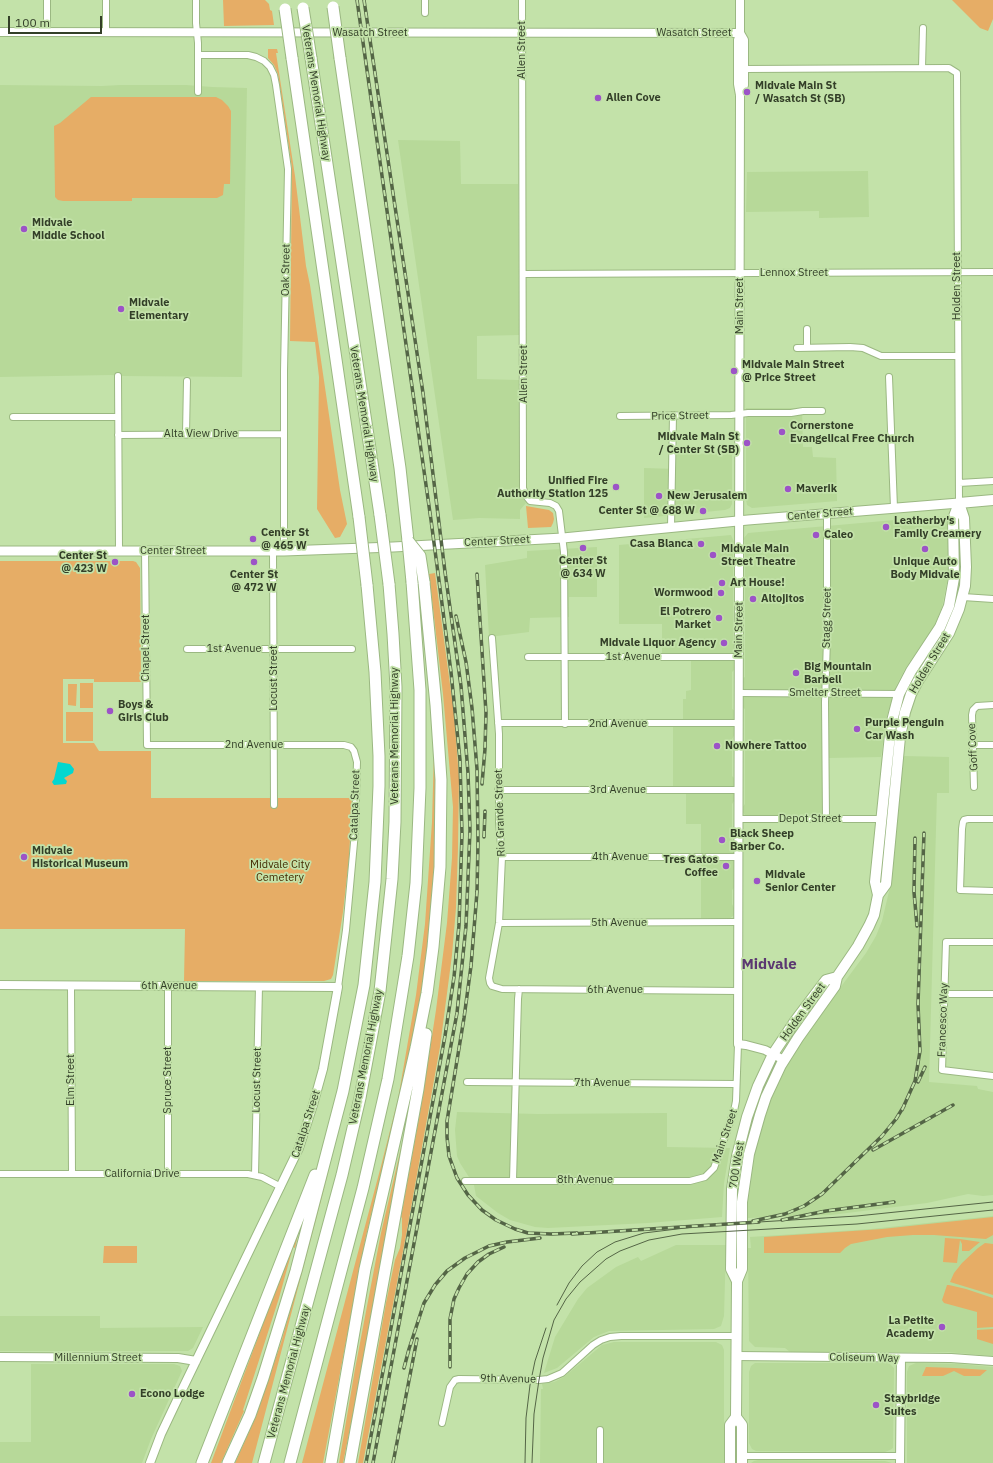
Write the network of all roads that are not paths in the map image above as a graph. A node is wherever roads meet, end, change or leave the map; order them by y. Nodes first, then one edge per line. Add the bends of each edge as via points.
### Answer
1 (47, 0) edge
2 (106, 0) edge
3 (196, 0) edge
4 (425, 0) edge
5 (522, 0) edge
6 (740, 0) edge
7 (303, 4) edge
8 (332, 4) edge
9 (284, 5) edge
10 (425, 13) dead end
11 (923, 28) dead end
12 (0, 32) edge
13 (47, 32) junction
14 (106, 32) junction
15 (197, 32) junction
16 (522, 33) junction
17 (740, 33) junction
18 (198, 55) junction
19 (922, 68) junction
20 (744, 69) junction
21 (198, 92) dead end
22 (740, 95) junction
23 (957, 272) junction
24 (993, 272) edge
25 (740, 273) junction
26 (523, 274) junction
27 (807, 329) dead end
28 (808, 347) junction
29 (797, 348) dead end
30 (957, 356) junction
31 (118, 376) dead end
32 (889, 377) dead end
33 (186, 381) dead end
34 (822, 411) dead end
35 (739, 414) junction
36 (673, 415) junction
37 (620, 416) dead end
38 (14, 417) dead end
39 (118, 417) junction
40 (186, 434) junction
41 (284, 434) junction
42 (118, 435) junction
43 (993, 481) edge
44 (958, 483) junction
45 (993, 500) edge
46 (959, 503) junction
47 (894, 508) junction
48 (827, 514) junction
49 (739, 521) junction
50 (671, 528) junction
51 (563, 538) junction
52 (408, 541) junction
53 (119, 550) junction
54 (145, 550) junction
55 (0, 551) edge
56 (273, 551) junction
57 (284, 551) junction
58 (963, 597) junction
59 (993, 599) edge
60 (492, 638) dead end
61 (187, 649) dead end
62 (274, 649) junction
63 (352, 649) dead end
64 (528, 657) dead end
65 (565, 657) junction
66 (739, 657) junction
67 (738, 693) junction
68 (826, 694) junction
69 (899, 694) junction
70 (911, 694) junction
71 (993, 705) edge
72 (498, 723) junction
73 (566, 724) junction
74 (738, 724) junction
75 (147, 745) joint
76 (274, 745) junction
77 (973, 745) junction
78 (993, 745) edge
79 (356, 756) joint
80 (974, 787) dead end
81 (498, 790) junction
82 (738, 790) junction
83 (274, 805) dead end
84 (738, 819) junction
85 (826, 819) junction
86 (881, 819) junction
87 (993, 819) edge
88 (502, 857) junction
89 (738, 857) junction
90 (439, 890) junction
91 (993, 891) edge
92 (878, 895) junction
93 (738, 922) junction
94 (499, 923) junction
95 (993, 942) edge
96 (837, 977) junction
97 (0, 985) edge
98 (71, 986) junction
99 (168, 986) junction
100 (259, 986) junction
101 (492, 986) joint
102 (338, 987) junction
103 (519, 989) junction
104 (738, 991) junction
105 (944, 994) junction
106 (993, 994) edge
107 (738, 1044) junction
108 (773, 1054) junction
109 (784, 1060) junction
110 (993, 1076) edge
111 (467, 1082) dead end
112 (516, 1082) junction
113 (736, 1084) junction
114 (343, 1091) junction
115 (0, 1174) edge
116 (72, 1174) junction
117 (168, 1174) junction
118 (256, 1175) junction
119 (704, 1177) joint
120 (513, 1180) junction
121 (464, 1181) dead end
122 (281, 1187) junction
123 (737, 1281) junction
124 (736, 1336) junction
125 (736, 1356) junction
126 (0, 1357) edge
127 (901, 1358) junction
128 (196, 1361) junction
129 (993, 1361) edge
130 (736, 1417) junction
131 (442, 1423) dead end
132 (600, 1430) dead end
133 (742, 1459) edge
134 (900, 1460) edge
135 (150, 1463) edge
136 (203, 1463) edge
137 (228, 1463) edge
138 (264, 1463) edge
139 (290, 1463) edge
140 (331, 1463) edge
141 (350, 1463) edge
142 (600, 1463) edge
143 (730, 1463) edge

1 - 13 street
2 - 14 street
3 - 15 street
4 - 10 street
5 - 16 street, Allen Street
6 - 17 street, Main Street
7 - 138 highway, Veterans Memorial Highway, bridge via 389,584 396,687 395,822 380,991 360,1098 342,1175
8 - 52 highway, bridge via 399,460
9 - 114 highway, bridge via 359,516 375,672 379,756 373,917 358,1020
11 - 19 street
12 - 13 street, Wasatch Street
13 - 14 street, Wasatch Street
14 - 15 street, Wasatch Street
15 - 16 street, Wasatch Street
15 - 18 street
16 - 17 street, Wasatch Street
16 - 26 street, Allen Street
17 - 20 street, Main Street via 744,40
17 - 22 street, Main Street
18 - 21 street
18 - 41 street, Oak Street via 256,57 270,67 274,75 288,169
19 - 20 street
19 - 23 street, Holden Street via 949,68 957,73
20 - 22 street, Main Street via 744,85
22 - 25 street, Main Street
23 - 24 street, Lennox Street
23 - 25 street, Lennox Street
23 - 30 street, Holden Street
25 - 26 street, Lennox Street
25 - 35 street, Main Street
26 - 51 street, Allen Street via 524,491 530,501 556,506
27 - 28 street
28 - 29 street
28 - 30 street via 857,347 881,356
30 - 44 street, Holden Street
31 - 39 street
32 - 47 street
33 - 40 street
34 - 35 street, Price Street
35 - 36 street, Price Street
35 - 49 street, Main Street
36 - 37 street, Price Street
36 - 50 street
38 - 39 street
39 - 42 street
40 - 41 street, Alta View Drive
40 - 42 street, Alta View Drive
41 - 57 street, Oak Street
42 - 53 street
43 - 44 street
44 - 46 street, Holden Street
45 - 46 main road, Center Street
46 - 47 main road, Center Street
46 - 58 main road, Holden Street via 964,518 966,578
46 - 69 main road, Holden Street via 953,519 954,578 949,606 940,627
47 - 48 main road, Center Street
48 - 49 main road, Center Street
48 - 68 street, Stagg Street
49 - 50 main road, Center Street
49 - 66 street, Main Street
50 - 51 main road, Center Street
51 - 57 main road, Center Street
51 - 65 street, Allen Street
52 - 90 highway, bridge via 420,556 424,582 440,750 442,817
52 - 139 highway, bridge via 420,690 416,877 408,956 388,1079 363,1188
53 - 54 main road, Center Street
53 - 55 main road, Center Street
54 - 56 main road, Center Street
54 - 75 street, Chapel Street
56 - 57 main road, Center Street
56 - 62 street, Locust Street
58 - 59 street
58 - 70 main road, Holden Street via 950,633
60 - 72 street, Rio Grande Street
61 - 62 street, 1st Avenue
62 - 63 street, 1st Avenue
62 - 76 street, Locust Street
64 - 65 street, 1st Avenue
65 - 66 street, 1st Avenue
65 - 73 street, Allen Street
66 - 67 street, Main Street
67 - 68 street, Smelter Street
67 - 74 street, Main Street
68 - 69 street, Smelter Street
68 - 85 street, Stagg Street
69 - 70 street, Smelter Street
69 - 86 main road, Holden Street via 890,730
70 - 92 main road, Holden Street via 900,737 886,884
71 - 77 street, Goff Cove via 975,708 972,715
72 - 73 street, 2nd Avenue
72 - 81 street, Rio Grande Street
73 - 74 street, 2nd Avenue
74 - 82 street, Main Street
75 - 76 street, 2nd Avenue
76 - 79 street, 2nd Avenue via 344,744 351,747
76 - 83 street, Locust Street
77 - 78 street
77 - 80 street, Goff Cove
79 - 102 street, Catalpa Street via 355,832
81 - 82 street, 3rd Avenue
81 - 88 street, Rio Grande Street
82 - 84 street, Main Street
84 - 85 street, Depot Street
84 - 89 street, Main Street
85 - 86 street, Depot Street
86 - 92 main road, Holden Street via 875,882
87 - 91 street via 964,820 960,890
88 - 89 street, 4th Avenue
88 - 94 street, Rio Grande Street
89 - 93 street, Main Street
90 - 140 highway via 425,1006 368,1256
90 - 141 highway via 436,960 424,1050
92 - 96 main road, Holden Street via 874,915 864,937
93 - 94 street, 5th Avenue
93 - 104 street, Main Street
94 - 101 street, Rio Grande Street via 489,978
95 - 105 street, Francesco Way via 946,942
96 - 108 main road, Holden Street via 826,980
96 - 109 main road, Holden Street via 836,986
97 - 98 street, 6th Avenue
98 - 99 street, 6th Avenue
98 - 116 street, Elm Street
99 - 100 street, 6th Avenue
99 - 117 street, Spruce Street
100 - 102 street, 6th Avenue
100 - 118 street, Locust Street
101 - 103 street, 6th Avenue
102 - 122 street, Catalpa Street via 323,1069 313,1105 299,1148
103 - 104 street, 6th Avenue
103 - 112 street
104 - 107 street, Main Street
105 - 106 street
105 - 110 street, Francesco Way via 942,1070
107 - 108 street
107 - 113 street, Main Street
108 - 109 street
108 - 123 main road, 700 West via 752,1102 742,1132 735,1167 731,1269
109 - 123 main road, 700 West via 764,1103 749,1154 742,1202 742,1269
111 - 112 street, 7th Avenue
112 - 113 street, 7th Avenue
112 - 120 street
113 - 119 street, Main Street via 736,1101 728,1131 714,1168
114 - 136 highway via 318,1167
114 - 137 highway via 306,1237 277,1334 250,1415
115 - 116 street, California Drive
116 - 117 street, California Drive
117 - 118 street, California Drive
118 - 122 street, California Drive
119 - 120 street, 8th Avenue via 690,1181
120 - 121 street, 8th Avenue
122 - 128 street, Catalpa Street
123 - 124 main road, 700 West
124 - 125 main road, 700 West
124 - 131 street, 9th Avenue via 610,1337 593,1345 562,1373 548,1378 459,1379 450,1387
125 - 127 street, Coliseum Way
125 - 130 main road, 700 West
126 - 128 street, Millennium Street via 178,1358
127 - 129 street, Coliseum Way
127 - 134 street
128 - 135 street, Catalpa Street via 169,1416
130 - 133 main road, 700 West via 742,1425
130 - 143 main road, 700 West via 730,1425
132 - 142 street
133 - 134 street

